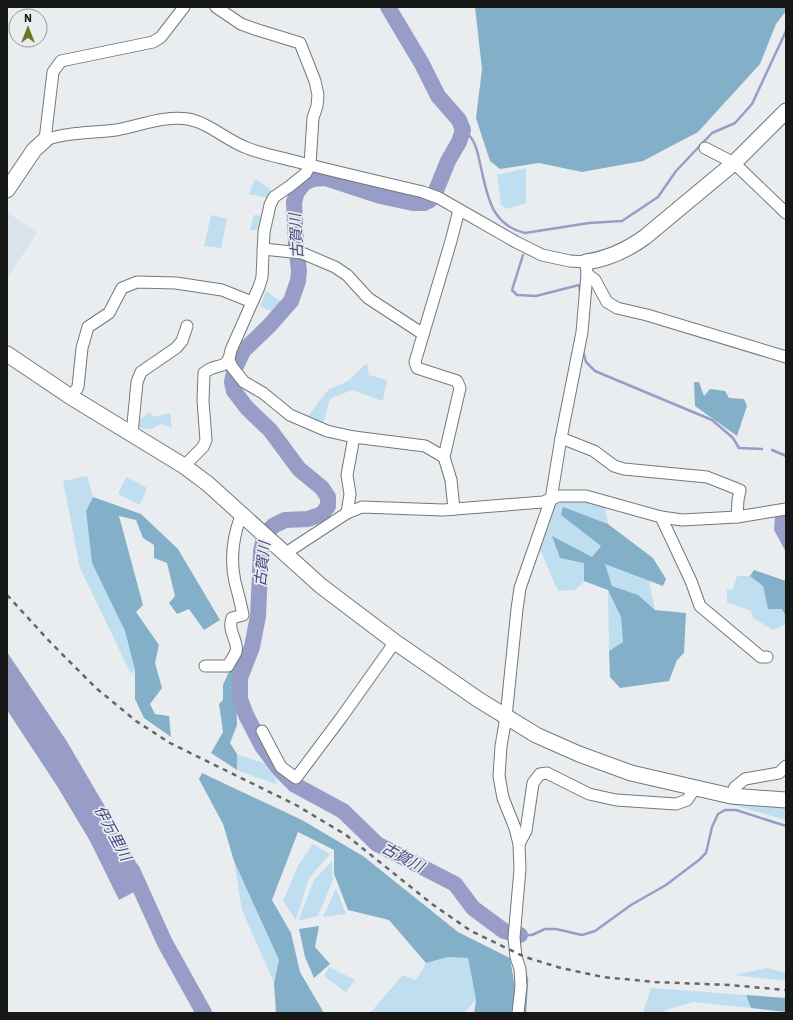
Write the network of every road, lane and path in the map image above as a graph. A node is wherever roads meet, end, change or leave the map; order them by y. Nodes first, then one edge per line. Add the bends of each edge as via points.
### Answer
1 (184, 7) edge
2 (216, 7) edge
3 (786, 111) edge
4 (45, 140) junction
5 (705, 148) dead end
6 (734, 163) junction
7 (310, 165) junction
8 (7, 190) edge
9 (459, 210) junction
10 (786, 212) edge
11 (263, 249) junction
12 (586, 268) junction
13 (252, 302) junction
14 (188, 326) dead end
15 (423, 334) junction
16 (7, 354) edge
17 (786, 357) edge
18 (233, 366) junction
19 (71, 397) junction
20 (132, 434) junction
21 (354, 437) junction
22 (561, 438) junction
23 (444, 457) junction
24 (184, 466) junction
25 (551, 499) junction
26 (454, 509) junction
27 (786, 509) edge
28 (348, 513) junction
29 (242, 514) junction
30 (661, 516) junction
31 (738, 517) junction
32 (282, 551) junction
33 (395, 642) junction
34 (767, 657) dead end
35 (205, 666) dead end
36 (506, 717) junction
37 (262, 731) dead end
38 (786, 766) edge
39 (695, 788) junction
40 (732, 796) junction
41 (786, 800) edge
42 (519, 844) junction
43 (518, 1013) edge

1 - 4 street via 161,37 153,42 61,61 53,72
2 - 7 street via 241,24 300,43 318,95 313,118
3 - 6 street
4 - 7 street via 58,136 116,130 167,119 187,119 197,121 248,148
4 - 8 street via 34,150
5 - 6 street
6 - 10 street
6 - 12 street via 630,248
7 - 9 street via 423,192
7 - 11 street via 306,173 274,197 264,232
9 - 12 street via 542,255 570,261
9 - 15 street
11 - 13 street via 262,277
11 - 15 street via 297,252 334,267 347,275 368,298
12 - 17 street via 607,302 617,308
12 - 22 street via 582,332
13 - 18 street via 231,350
13 - 19 street via 222,290 176,284 137,282 122,288 109,313 88,327 82,348 78,387
14 - 20 street via 176,348 141,372 137,382
15 - 23 street via 415,362 417,368 457,381 460,388
16 - 19 street
18 - 21 street via 244,382 264,393 290,415 327,431
18 - 24 street via 224,365 208,370 204,374 206,440 203,447
19 - 20 street
20 - 24 street
21 - 23 street via 425,446
21 - 28 street via 347,475 350,494
22 - 25 street
22 - 31 street via 594,451 614,466 624,469 707,477 740,490
23 - 26 street via 451,480
24 - 29 street
25 - 26 street via 543,502
25 - 30 street via 559,496 586,496
25 - 36 street via 520,588
26 - 28 street via 362,507
27 - 31 street
28 - 32 street via 292,549
29 - 32 street
29 - 35 street via 236,527 233,558 243,615 232,618 229,625 236,651 228,666
30 - 31 street via 682,520
30 - 34 street via 700,606 761,657
32 - 33 street via 321,586
33 - 36 street
33 - 37 street via 296,778 281,767
36 - 39 street via 536,735 579,754 631,773
36 - 42 street via 499,776 503,798 516,828
38 - 40 street via 779,773 745,779 735,787
39 - 40 street
39 - 42 street via 687,800 676,804 616,800 589,794 547,773 540,774 533,783 526,831
40 - 41 street
42 - 43 street via 520,869 514,935 521,986

